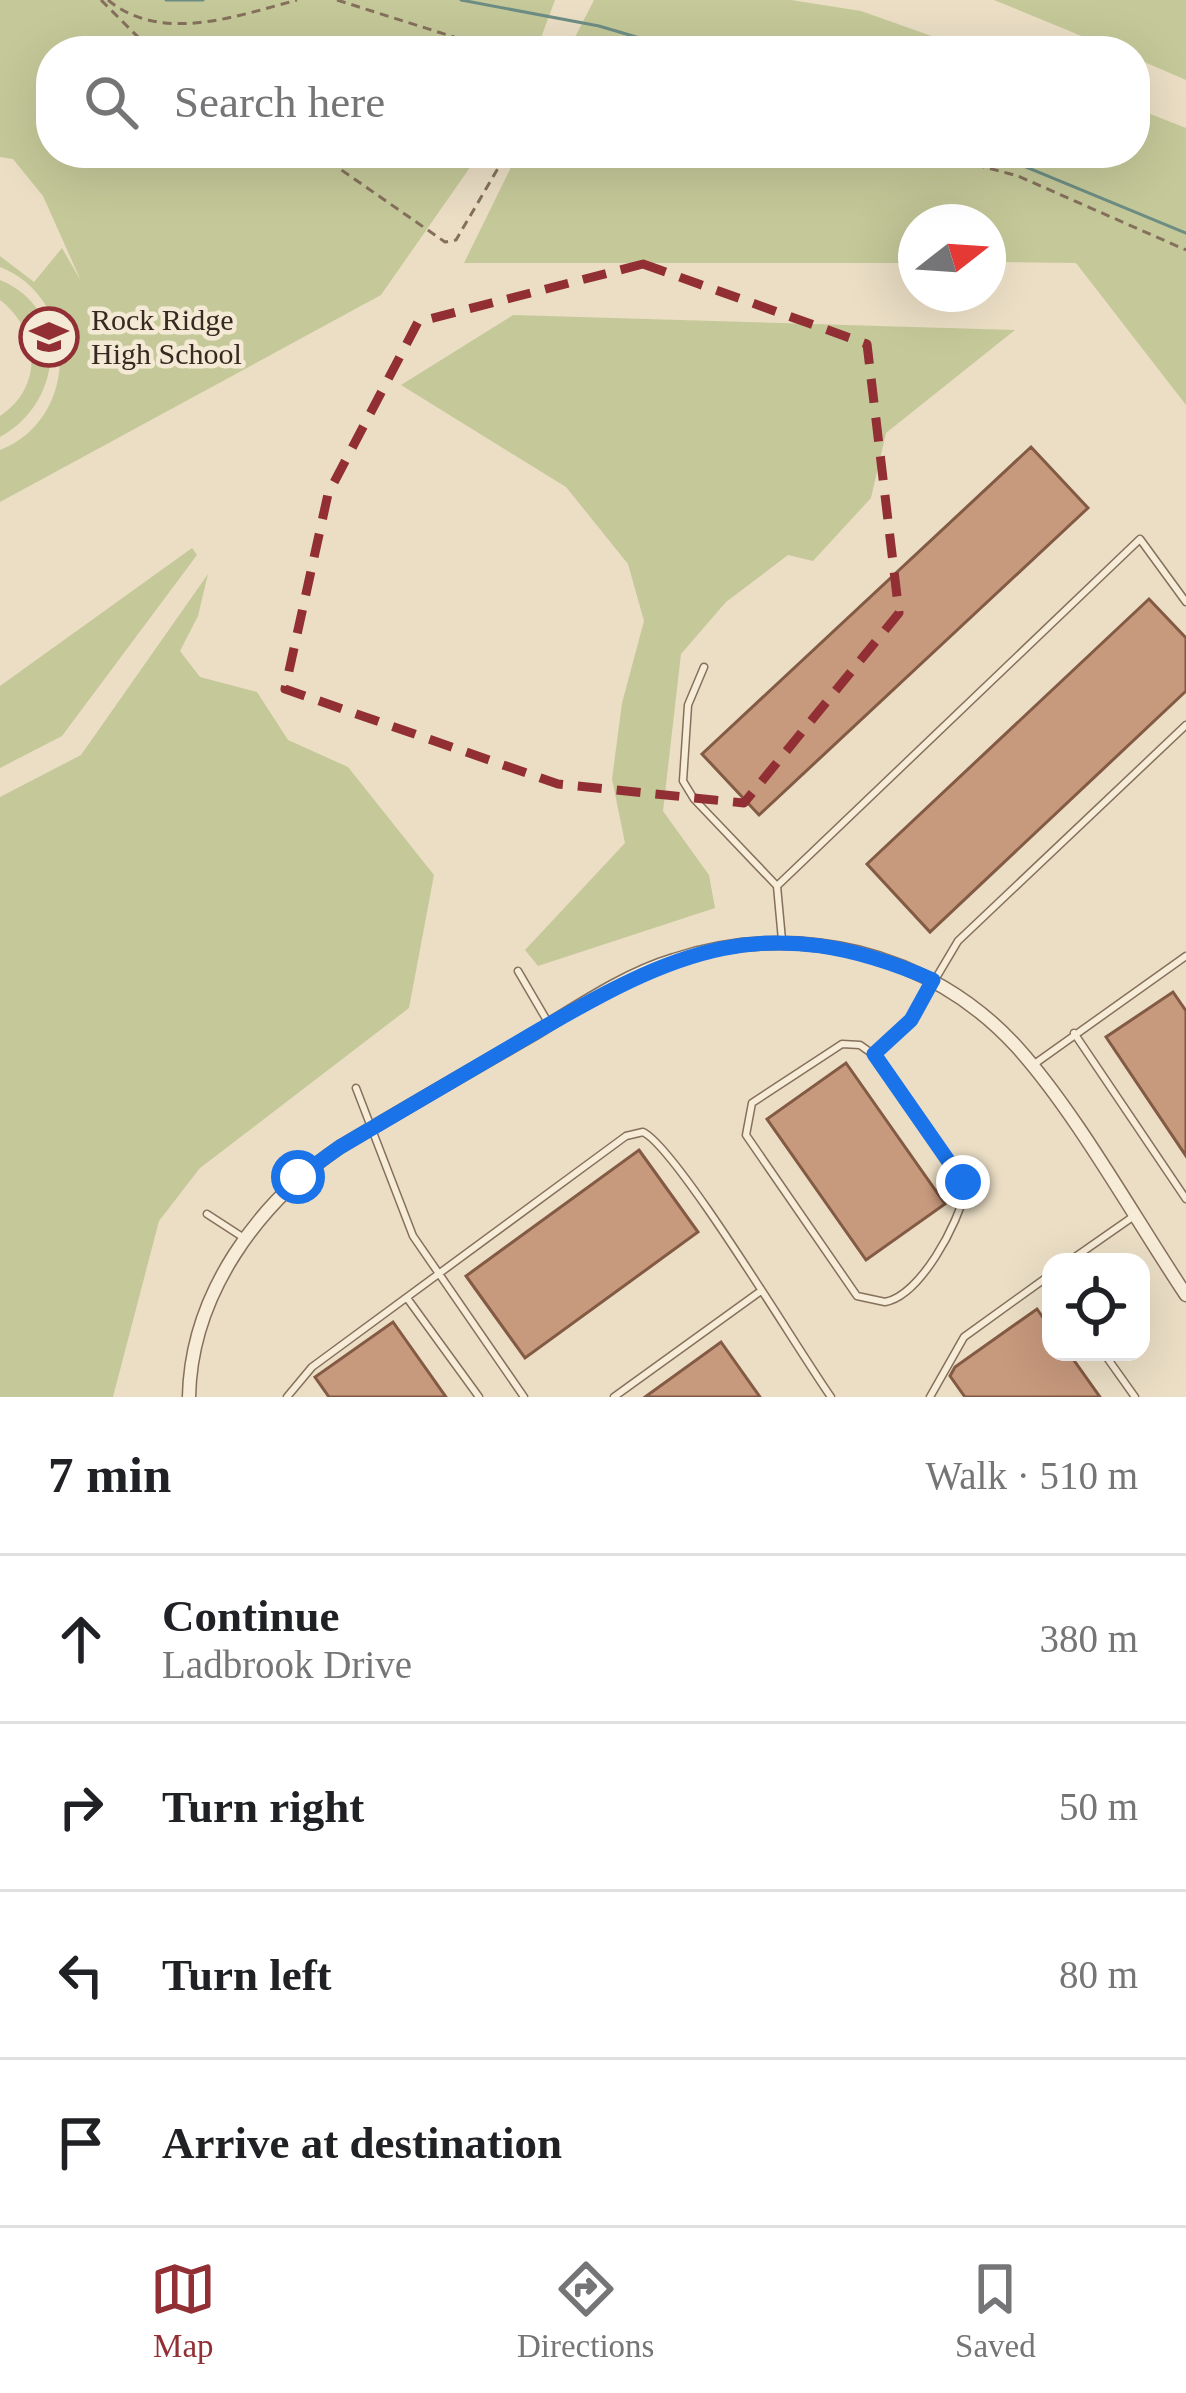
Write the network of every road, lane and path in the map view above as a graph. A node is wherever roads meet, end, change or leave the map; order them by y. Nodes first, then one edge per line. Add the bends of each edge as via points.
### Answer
1 (105, 0) edge
2 (297, 0) edge
3 (337, 0) edge
4 (138, 36) edge
5 (451, 36) edge
6 (338, 168) edge
7 (498, 168) edge
8 (988, 168) edge
9 (1186, 250) edge
10 (1186, 602) edge
11 (704, 667) dead end
12 (1186, 725) edge
13 (777, 886) junction
14 (782, 942) junction
15 (1186, 956) edge
16 (518, 971) dead end
17 (933, 980) junction
18 (549, 1024) junction
19 (1074, 1033) junction
20 (874, 1054) junction
21 (1032, 1065) junction
22 (356, 1088) dead end
23 (373, 1127) junction
24 (1186, 1199) edge
25 (207, 1214) dead end
26 (1134, 1216) junction
27 (245, 1239) junction
28 (1081, 1253) edge
29 (437, 1275) junction
30 (1042, 1281) edge
31 (758, 1293) junction
32 (1186, 1294) edge
33 (406, 1298) junction
34 (1109, 1361) edge
35 (189, 1397) edge
36 (286, 1397) edge
37 (479, 1397) edge
38 (524, 1397) edge
39 (614, 1397) edge
40 (831, 1397) edge
41 (930, 1397) edge
42 (1135, 1397) edge

1 - 2 path via 138,18 192,25
1 - 4 path
3 - 5 path
6 - 7 path via 445,242 456,240
8 - 9 path
10 - 13 lane via 1141,539
11 - 13 lane via 688,706 683,781
12 - 17 lane via 970,928
13 - 14 lane
14 - 17 street via 862,952
14 - 18 street via 675,959
15 - 19 lane
16 - 18 lane
17 - 20 lane via 911,1020
17 - 21 street
18 - 23 street
19 - 21 lane
19 - 24 lane
20 - 20 lane via 860,1045 831,1048 752,1103 745,1125 752,1149 857,1296 874,1303 910,1289 965,1190
21 - 26 street
22 - 23 lane
23 - 27 street via 298,1177
23 - 29 lane via 413,1236
25 - 27 lane
26 - 28 lane
26 - 32 street
27 - 35 street via 202,1322
29 - 31 lane via 626,1136 643,1132 686,1179
29 - 33 lane
29 - 38 lane
30 - 41 lane via 964,1337
31 - 39 lane
31 - 40 lane
33 - 36 lane via 301,1376
33 - 37 lane
34 - 42 lane

